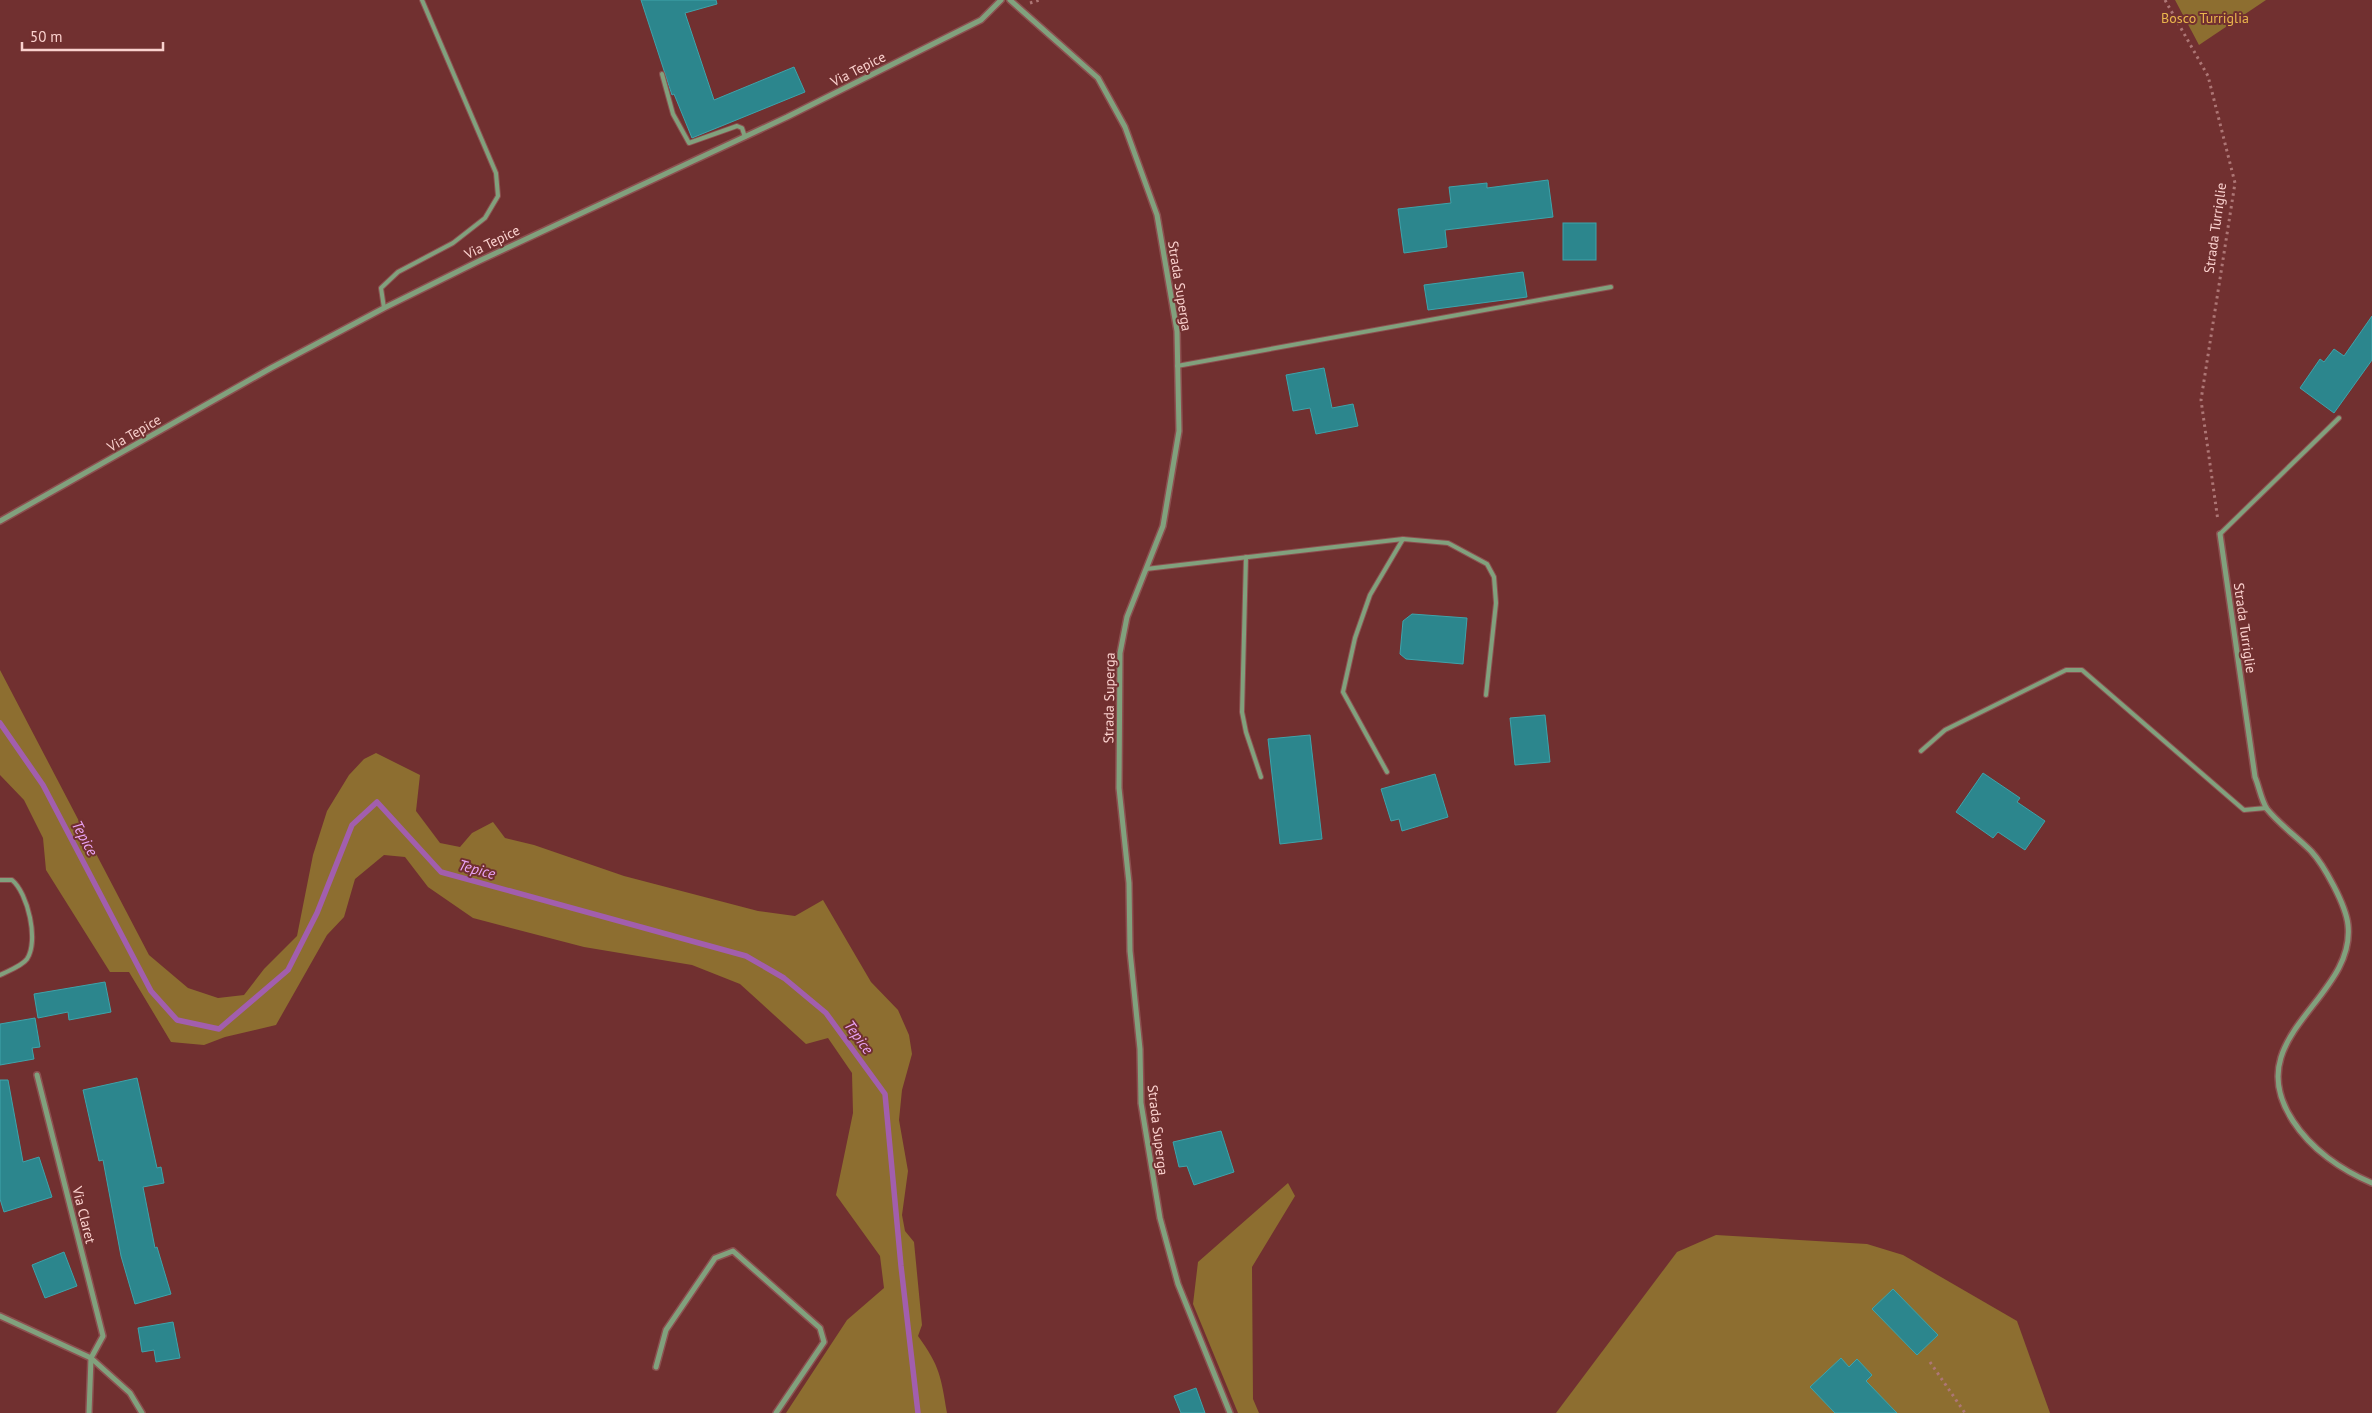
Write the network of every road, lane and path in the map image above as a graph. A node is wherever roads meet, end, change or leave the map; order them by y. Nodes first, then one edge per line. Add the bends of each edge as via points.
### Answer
1 (422, 0) edge
2 (1001, 0) edge
3 (1010, 0) edge
4 (2164, 0) edge
5 (662, 74) dead end
6 (745, 137) junction
7 (1612, 287) dead end
8 (384, 308) junction
9 (1178, 366) junction
10 (2339, 418) dead end
11 (0, 521) edge
12 (2220, 534) junction
13 (1404, 540) junction
14 (1246, 557) junction
15 (1146, 569) junction
16 (1486, 695) dead end
17 (1921, 751) dead end
18 (1387, 772) dead end
19 (1261, 777) dead end
20 (2266, 808) junction
21 (0, 880) edge
22 (0, 975) edge
23 (37, 1075) dead end
24 (2372, 1183) edge
25 (0, 1316) edge
26 (91, 1358) junction
27 (1930, 1362) dead end
28 (656, 1367) dead end
29 (89, 1413) edge
30 (142, 1413) edge
31 (776, 1413) edge
32 (1230, 1413) edge
33 (1965, 1413) edge

1 - 8 lane via 496,173 498,196 485,218 453,243 398,272 381,288
2 - 6 street, Via Tepice via 982,20
3 - 9 street, Strada Superga via 1098,78 1125,127 1156,215 1177,331
4 - 12 path, Strada Turriglie via 2208,76 2235,183 2201,400
5 - 6 lane via 673,114 688,143 736,126 742,128
6 - 8 street, Via Tepice
7 - 9 lane
8 - 11 street, Via Tepice
9 - 15 street, Strada Superga via 1179,432 1163,526
10 - 12 lane
12 - 20 street, Strada Turriglie via 2255,777
13 - 14 lane
13 - 16 lane via 1448,543 1487,564 1494,577 1496,603
13 - 18 lane via 1370,595 1355,638 1343,692
14 - 15 lane
14 - 19 lane via 1242,712
15 - 32 street, Strada Superga via 1127,617 1120,653 1119,778 1129,883 1130,951 1140,1049 1141,1103 1160,1218 1173,1265
17 - 20 lane via 1945,730 2066,670 2082,670 2244,810
20 - 24 street, Strada Turriglie via 2312,853 2338,895 2348,923 2348,948 2331,980 2292,1032 2279,1059 2278,1082 2285,1109 2301,1134 2323,1154
21 - 22 lane via 12,880 19,886 32,931 33,947 26,961
23 - 26 street, Via Claret via 103,1336
25 - 26 street
26 - 29 street
26 - 30 street via 130,1392
27 - 33 path
28 - 31 street via 666,1330 715,1258 733,1251 820,1328 824,1342

